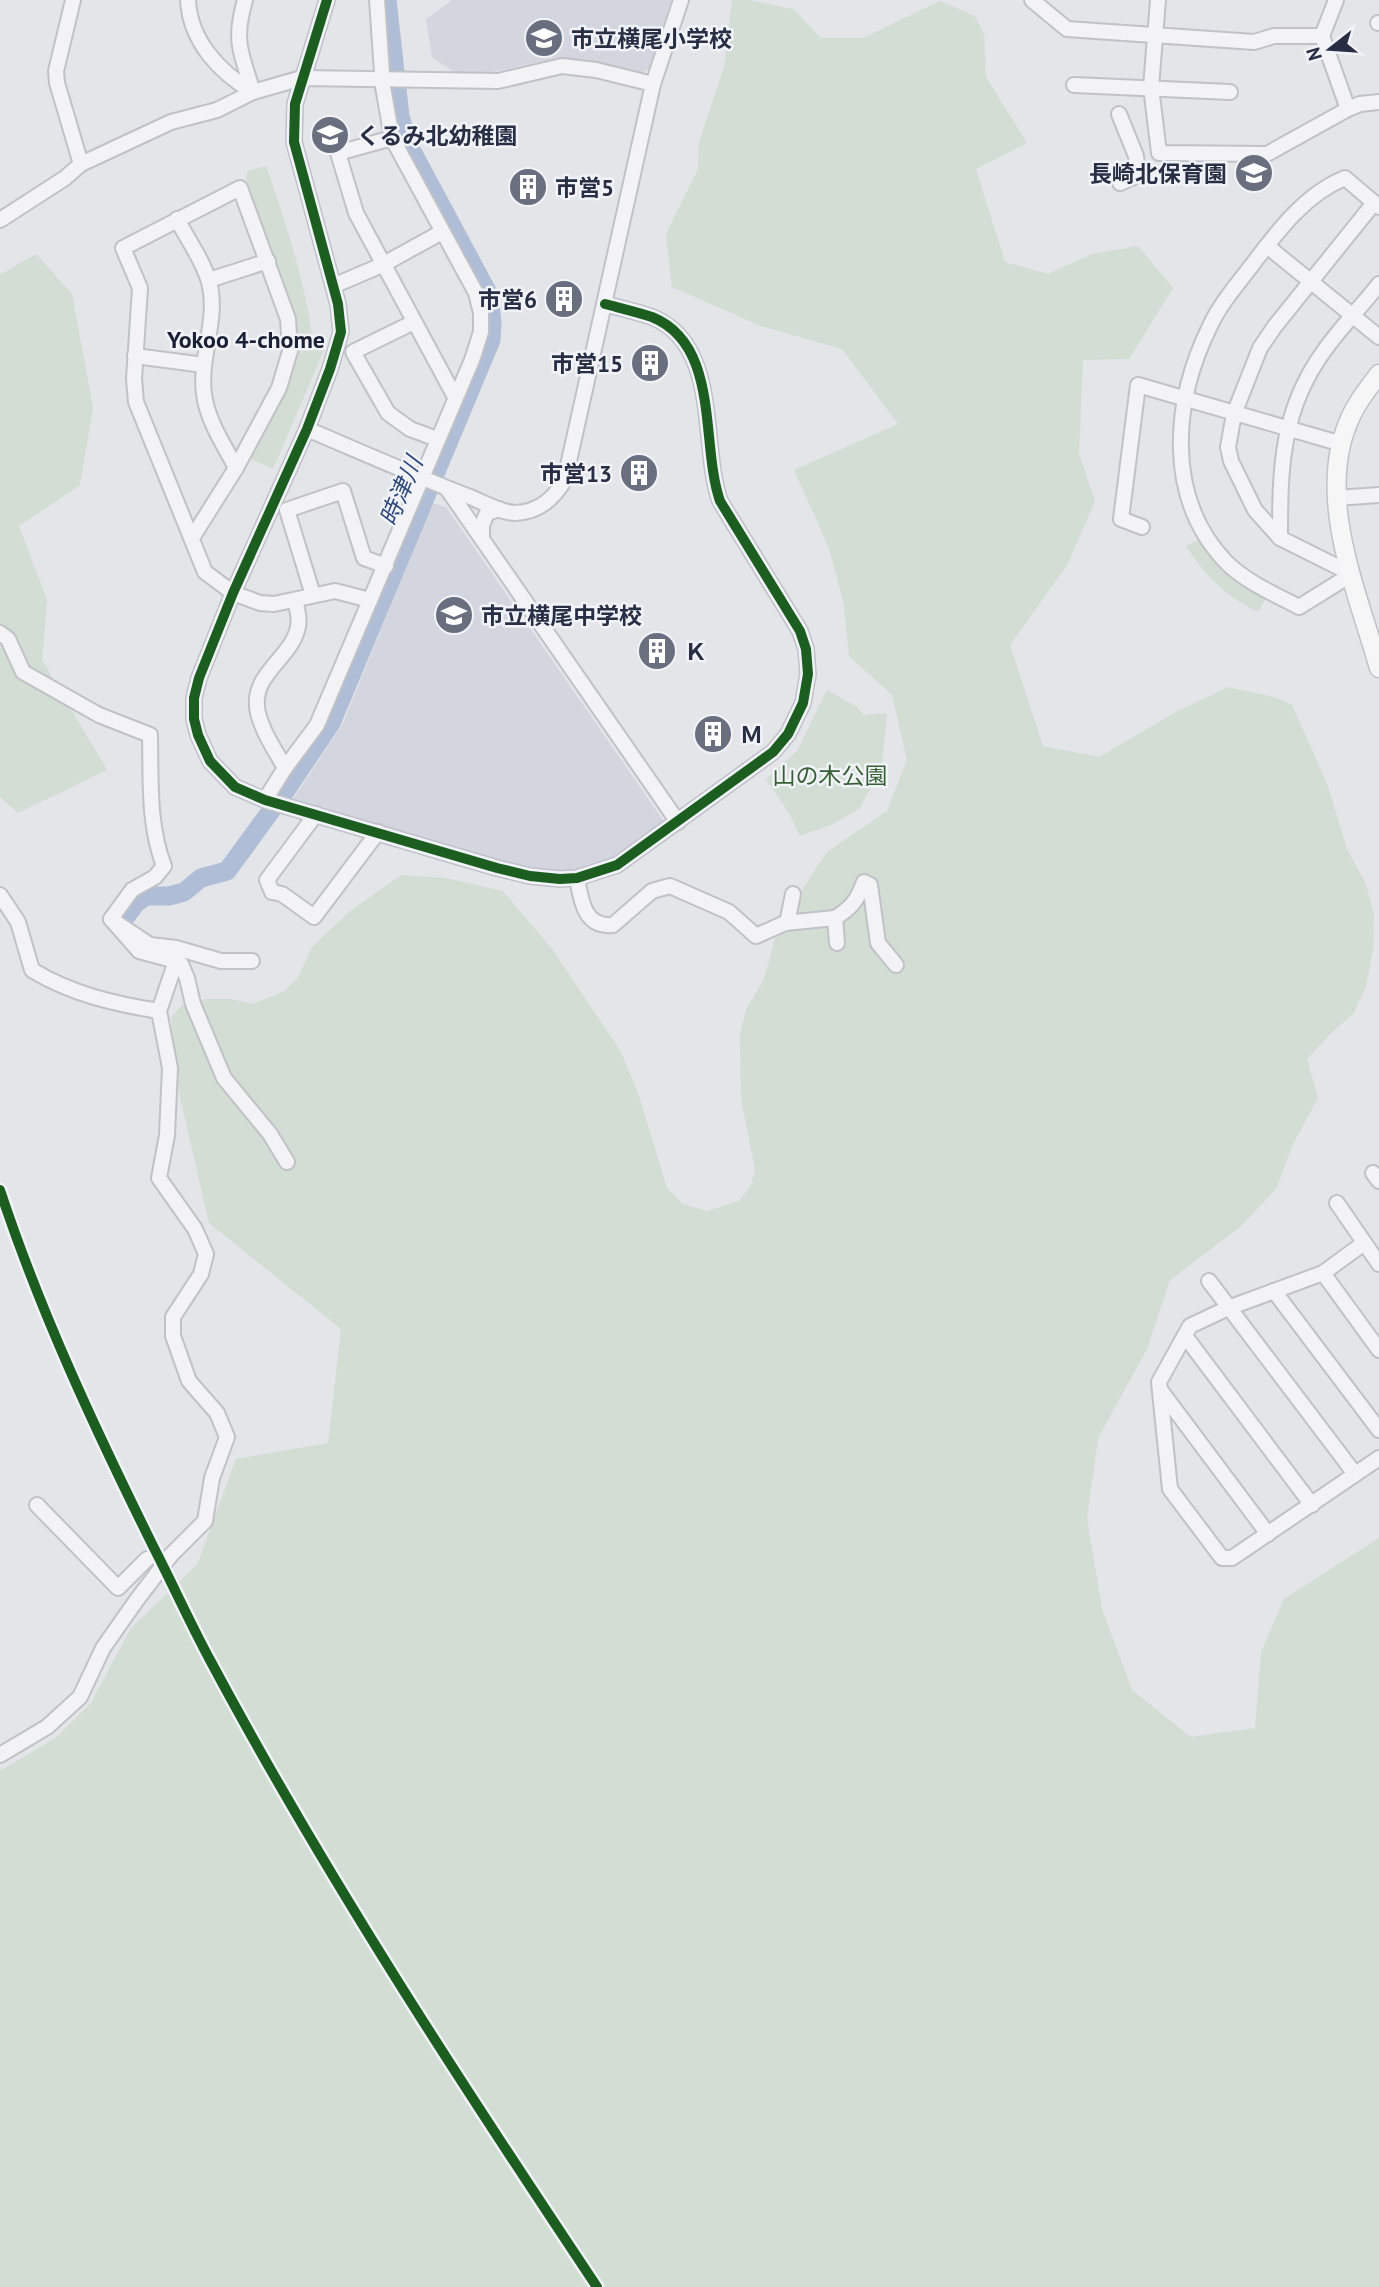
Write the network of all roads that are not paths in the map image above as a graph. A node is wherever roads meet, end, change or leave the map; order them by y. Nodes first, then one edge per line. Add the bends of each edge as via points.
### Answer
1 (73, 0) edge
2 (188, 0) edge
3 (245, 0) edge
4 (327, 0) edge
5 (376, 0) edge
6 (681, 0) edge
7 (1032, 0) edge
8 (1158, 0) edge
9 (1336, 0) edge
10 (1156, 35) junction
11 (1322, 36) junction
12 (302, 78) junction
13 (384, 78) junction
14 (653, 84) junction
15 (1074, 85) dead end
16 (1151, 87) junction
17 (253, 92) junction
18 (1230, 92) dead end
19 (1379, 102) edge
20 (1348, 108) junction
21 (1119, 114) dead end
22 (392, 138) junction
23 (1159, 153) junction
24 (1136, 156) junction
25 (81, 164) junction
26 (1120, 183) dead end
27 (1377, 205) edge
28 (177, 219) junction
29 (0, 220) edge
30 (442, 232) junction
31 (1267, 246) junction
32 (268, 261) junction
33 (382, 265) junction
34 (209, 280) junction
35 (1310, 281) junction
36 (1379, 284) edge
37 (333, 285) junction
38 (605, 304) junction
39 (1354, 316) junction
40 (414, 322) junction
41 (1379, 337) edge
42 (135, 356) junction
43 (204, 365) junction
44 (1379, 374) edge
45 (455, 397) junction
46 (1186, 399) junction
47 (1234, 414) junction
48 (307, 429) junction
49 (1287, 429) junction
50 (437, 439) junction
51 (1342, 444) junction
52 (236, 467) junction
53 (421, 478) junction
54 (447, 488) junction
55 (1379, 495) edge
56 (1336, 498) junction
57 (499, 509) junction
58 (1142, 527) dead end
59 (192, 538) junction
60 (482, 538) junction
61 (1280, 538) junction
62 (386, 566) junction
63 (1352, 574) junction
64 (233, 593) junction
65 (313, 595) junction
66 (295, 600) junction
67 (370, 600) junction
68 (0, 633) edge
69 (1379, 668) edge
70 (285, 768) junction
71 (266, 800) junction
72 (316, 814) junction
73 (678, 822) junction
74 (378, 832) junction
75 (577, 878) junction
76 (793, 894) dead end
77 (0, 895) edge
78 (835, 918) junction
79 (111, 919) junction
80 (787, 923) junction
81 (837, 943) dead end
82 (176, 961) junction
83 (252, 961) dead end
84 (896, 965) dead end
85 (159, 1011) junction
86 (287, 1162) dead end
87 (1337, 1203) dead end
88 (1364, 1243) junction
89 (1379, 1264) edge
90 (1323, 1273) junction
91 (1209, 1281) dead end
92 (1274, 1291) junction
93 (1228, 1308) junction
94 (1185, 1336) junction
95 (1379, 1350) edge
96 (1160, 1390) junction
97 (1379, 1430) edge
98 (1379, 1458) edge
99 (1355, 1474) junction
100 (37, 1505) dead end
101 (1312, 1505) junction
102 (1268, 1534) junction
103 (147, 1559) dead end
104 (0, 1755) edge

1 - 25 street via 55,71
2 - 17 street via 195,33 218,67
3 - 17 street via 238,44
4 - 12 street
5 - 13 street
6 - 14 street
7 - 10 street via 1067,29
8 - 10 street
9 - 11 street
10 - 11 street via 1254,41 1274,36
10 - 16 street
11 - 20 street
12 - 13 street
12 - 17 street
12 - 37 street via 295,104 294,142
13 - 14 street via 499,81 562,65
13 - 22 street
14 - 38 street
15 - 16 street
16 - 18 street
16 - 23 street
17 - 25 street via 217,110 171,122
19 - 20 street
20 - 23 street via 1267,154
21 - 24 street
22 - 30 street
22 - 33 street via 338,153 356,213
23 - 24 street
24 - 26 street via 1138,176
25 - 29 street
27 - 31 street via 1345,178 1311,200
27 - 35 street
28 - 32 street via 240,188
28 - 34 street
28 - 42 street via 123,248 140,288
30 - 33 street
30 - 45 street via 476,293 481,313 481,332
31 - 35 street
31 - 46 street via 1211,324 1193,365
32 - 34 street
32 - 52 street via 288,318 290,351 279,388
33 - 37 street
33 - 40 street
34 - 43 street via 212,299
35 - 39 street
35 - 47 street via 1260,348
36 - 39 street
37 - 48 street via 341,332
38 - 57 street via 565,479 548,503 513,513
38 - 73 street via 654,318 688,347 701,378 720,501 800,631 806,649 803,704 788,734 773,752
39 - 41 street
39 - 49 street via 1323,352 1301,388
40 - 45 street
40 - 50 street via 353,352 388,413 410,429
42 - 43 street
42 - 59 street via 136,402
43 - 52 street via 204,394 212,420
44 - 51 main road via 1351,416
45 - 50 street
46 - 47 street
46 - 58 street via 1138,385 1121,519
46 - 63 street via 1181,432 1184,487 1208,538 1226,562 1261,588 1299,607
47 - 49 street
47 - 61 street via 1228,447 1231,461 1255,510
48 - 53 street
48 - 64 street
49 - 51 street
49 - 61 street via 1280,476
50 - 53 street
51 - 56 main road
52 - 59 street
53 - 54 street
53 - 62 street
54 - 57 street
54 - 60 street
55 - 56 street
56 - 63 main road
57 - 60 street via 488,513
59 - 64 street via 205,572
60 - 73 street
61 - 63 street
62 - 65 street via 364,558 343,491 287,510
62 - 67 street
63 - 69 main road
64 - 66 street via 260,603
64 - 71 street via 199,678 194,719 210,761 235,787
65 - 66 street
65 - 67 street via 335,590
66 - 70 street via 299,624 293,640 257,693 262,727
67 - 70 street via 317,724
68 - 79 street via 8,639 23,672 99,715 150,735 151,802 164,866 132,890
70 - 71 street
71 - 72 street
72 - 74 street
72 - 74 street via 267,880 271,892 282,894 314,917
73 - 75 street via 617,865
74 - 75 street via 530,876
75 - 80 street via 584,910 594,923 613,925 652,891 670,886 729,912 756,936
76 - 80 street
77 - 85 street via 18,922 32,970 53,983 116,1004
78 - 80 street
78 - 81 street
78 - 84 street via 852,908 864,882 870,885 878,943
79 - 82 street via 139,951
79 - 83 street via 150,945 221,961
82 - 85 street
82 - 86 street via 187,978 224,1078
85 - 104 street via 170,1068 167,1135 159,1178 195,1229 206,1254 201,1274 173,1317 173,1336 189,1381 218,1413 227,1437 212,1479 205,1521 171,1555 136,1601 103,1648 80,1697 47,1727
87 - 88 street
88 - 89 street
88 - 90 street
90 - 92 street
90 - 95 street
91 - 93 street
92 - 93 street
92 - 97 street
93 - 94 street via 1190,1326
93 - 99 street
94 - 96 street
94 - 101 street
96 - 102 street
96 - 102 street via 1170,1489 1222,1558 1233,1558
98 - 99 street
99 - 101 street
100 - 103 street via 118,1588
101 - 102 street

